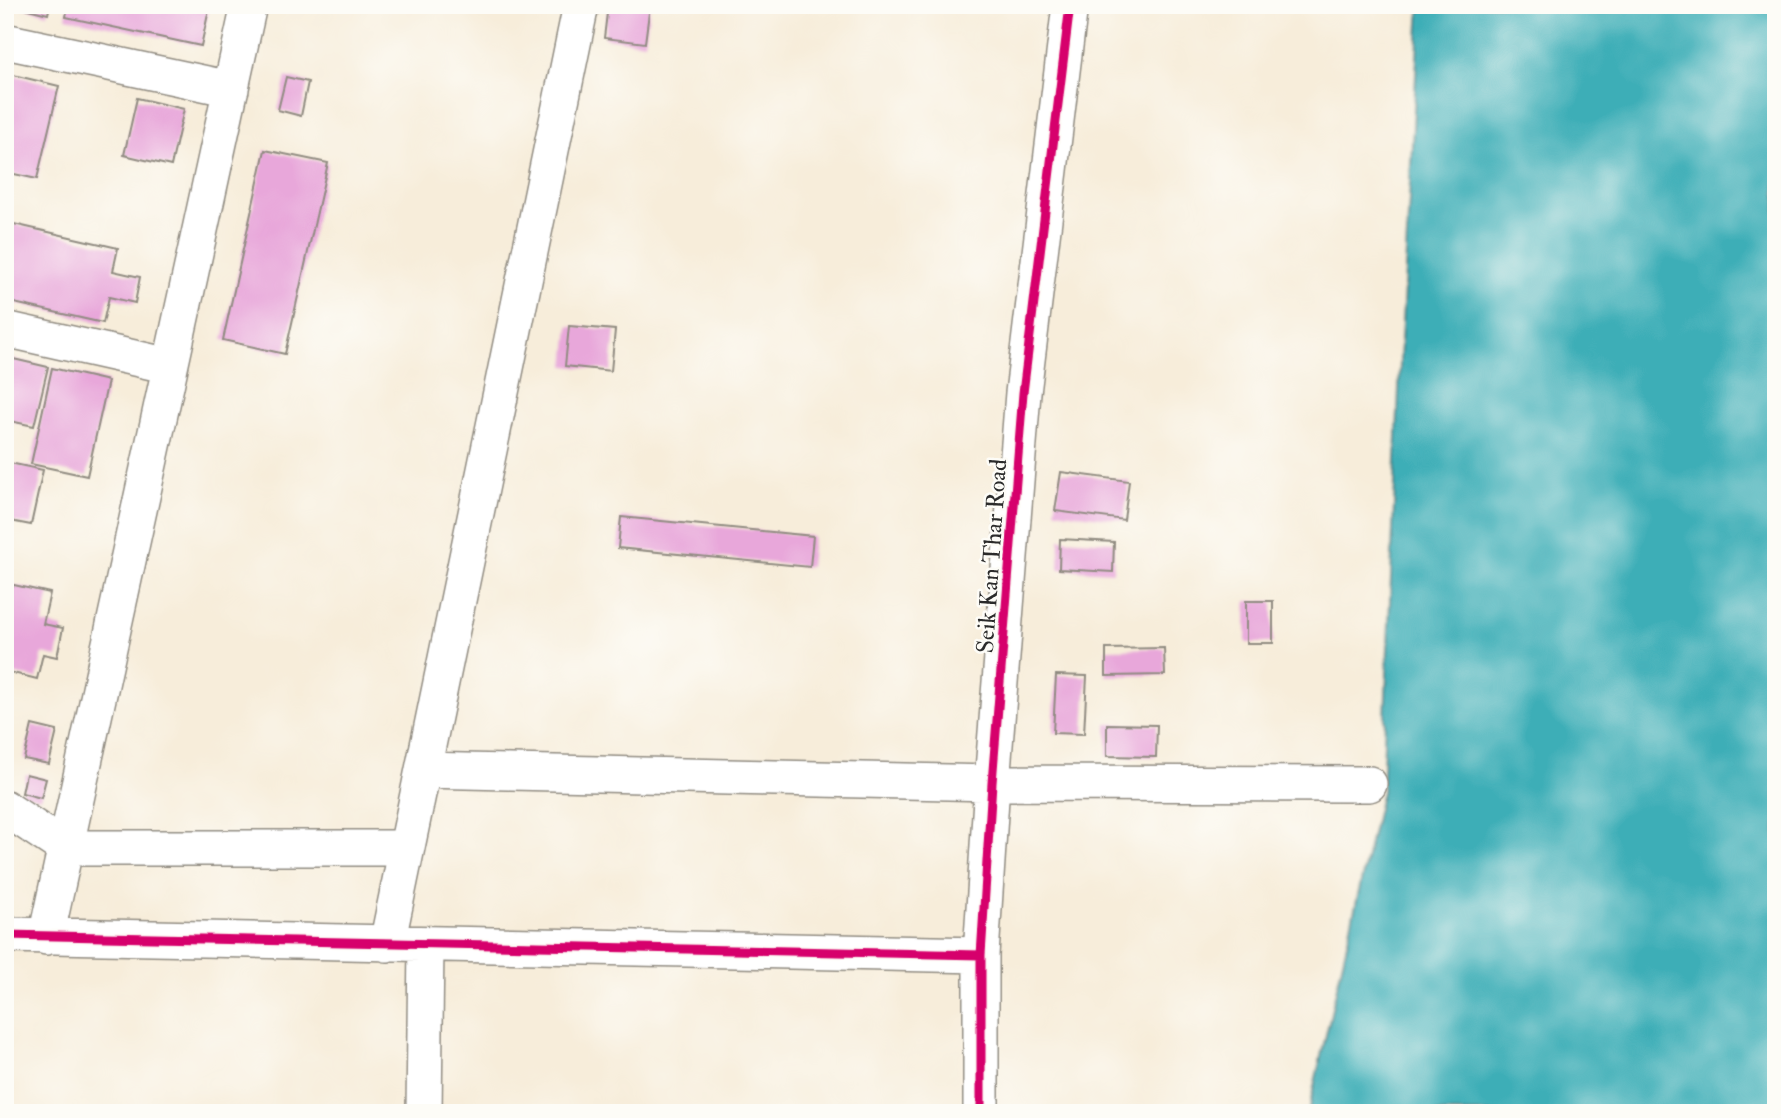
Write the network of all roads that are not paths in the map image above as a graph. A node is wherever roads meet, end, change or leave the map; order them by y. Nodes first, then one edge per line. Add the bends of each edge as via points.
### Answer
1 (249, 5) edge
2 (581, 5) edge
3 (1070, 5) edge
4 (5, 41) edge
5 (231, 89) junction
6 (5, 329) edge
7 (170, 366) junction
8 (423, 770) junction
9 (992, 783) junction
10 (1369, 783) dead end
11 (5, 808) edge
12 (65, 848) junction
13 (406, 848) junction
14 (5, 935) edge
15 (46, 937) junction
16 (387, 944) junction
17 (426, 944) junction
18 (981, 955) junction
19 (424, 1113) edge
20 (981, 1113) edge

1 - 5 street
2 - 8 street
3 - 9 street, Seik Kan Thar Road via 1023,393
4 - 5 street
5 - 7 street
6 - 7 street
7 - 12 street
8 - 9 street
8 - 13 street
9 - 10 street
9 - 18 street, Seik Kan Thar Road
11 - 12 street
12 - 13 street
12 - 15 street
13 - 16 street
14 - 15 street
15 - 16 street
16 - 17 street
17 - 18 street
17 - 19 street
18 - 20 street, Seik Kan Thar Road

